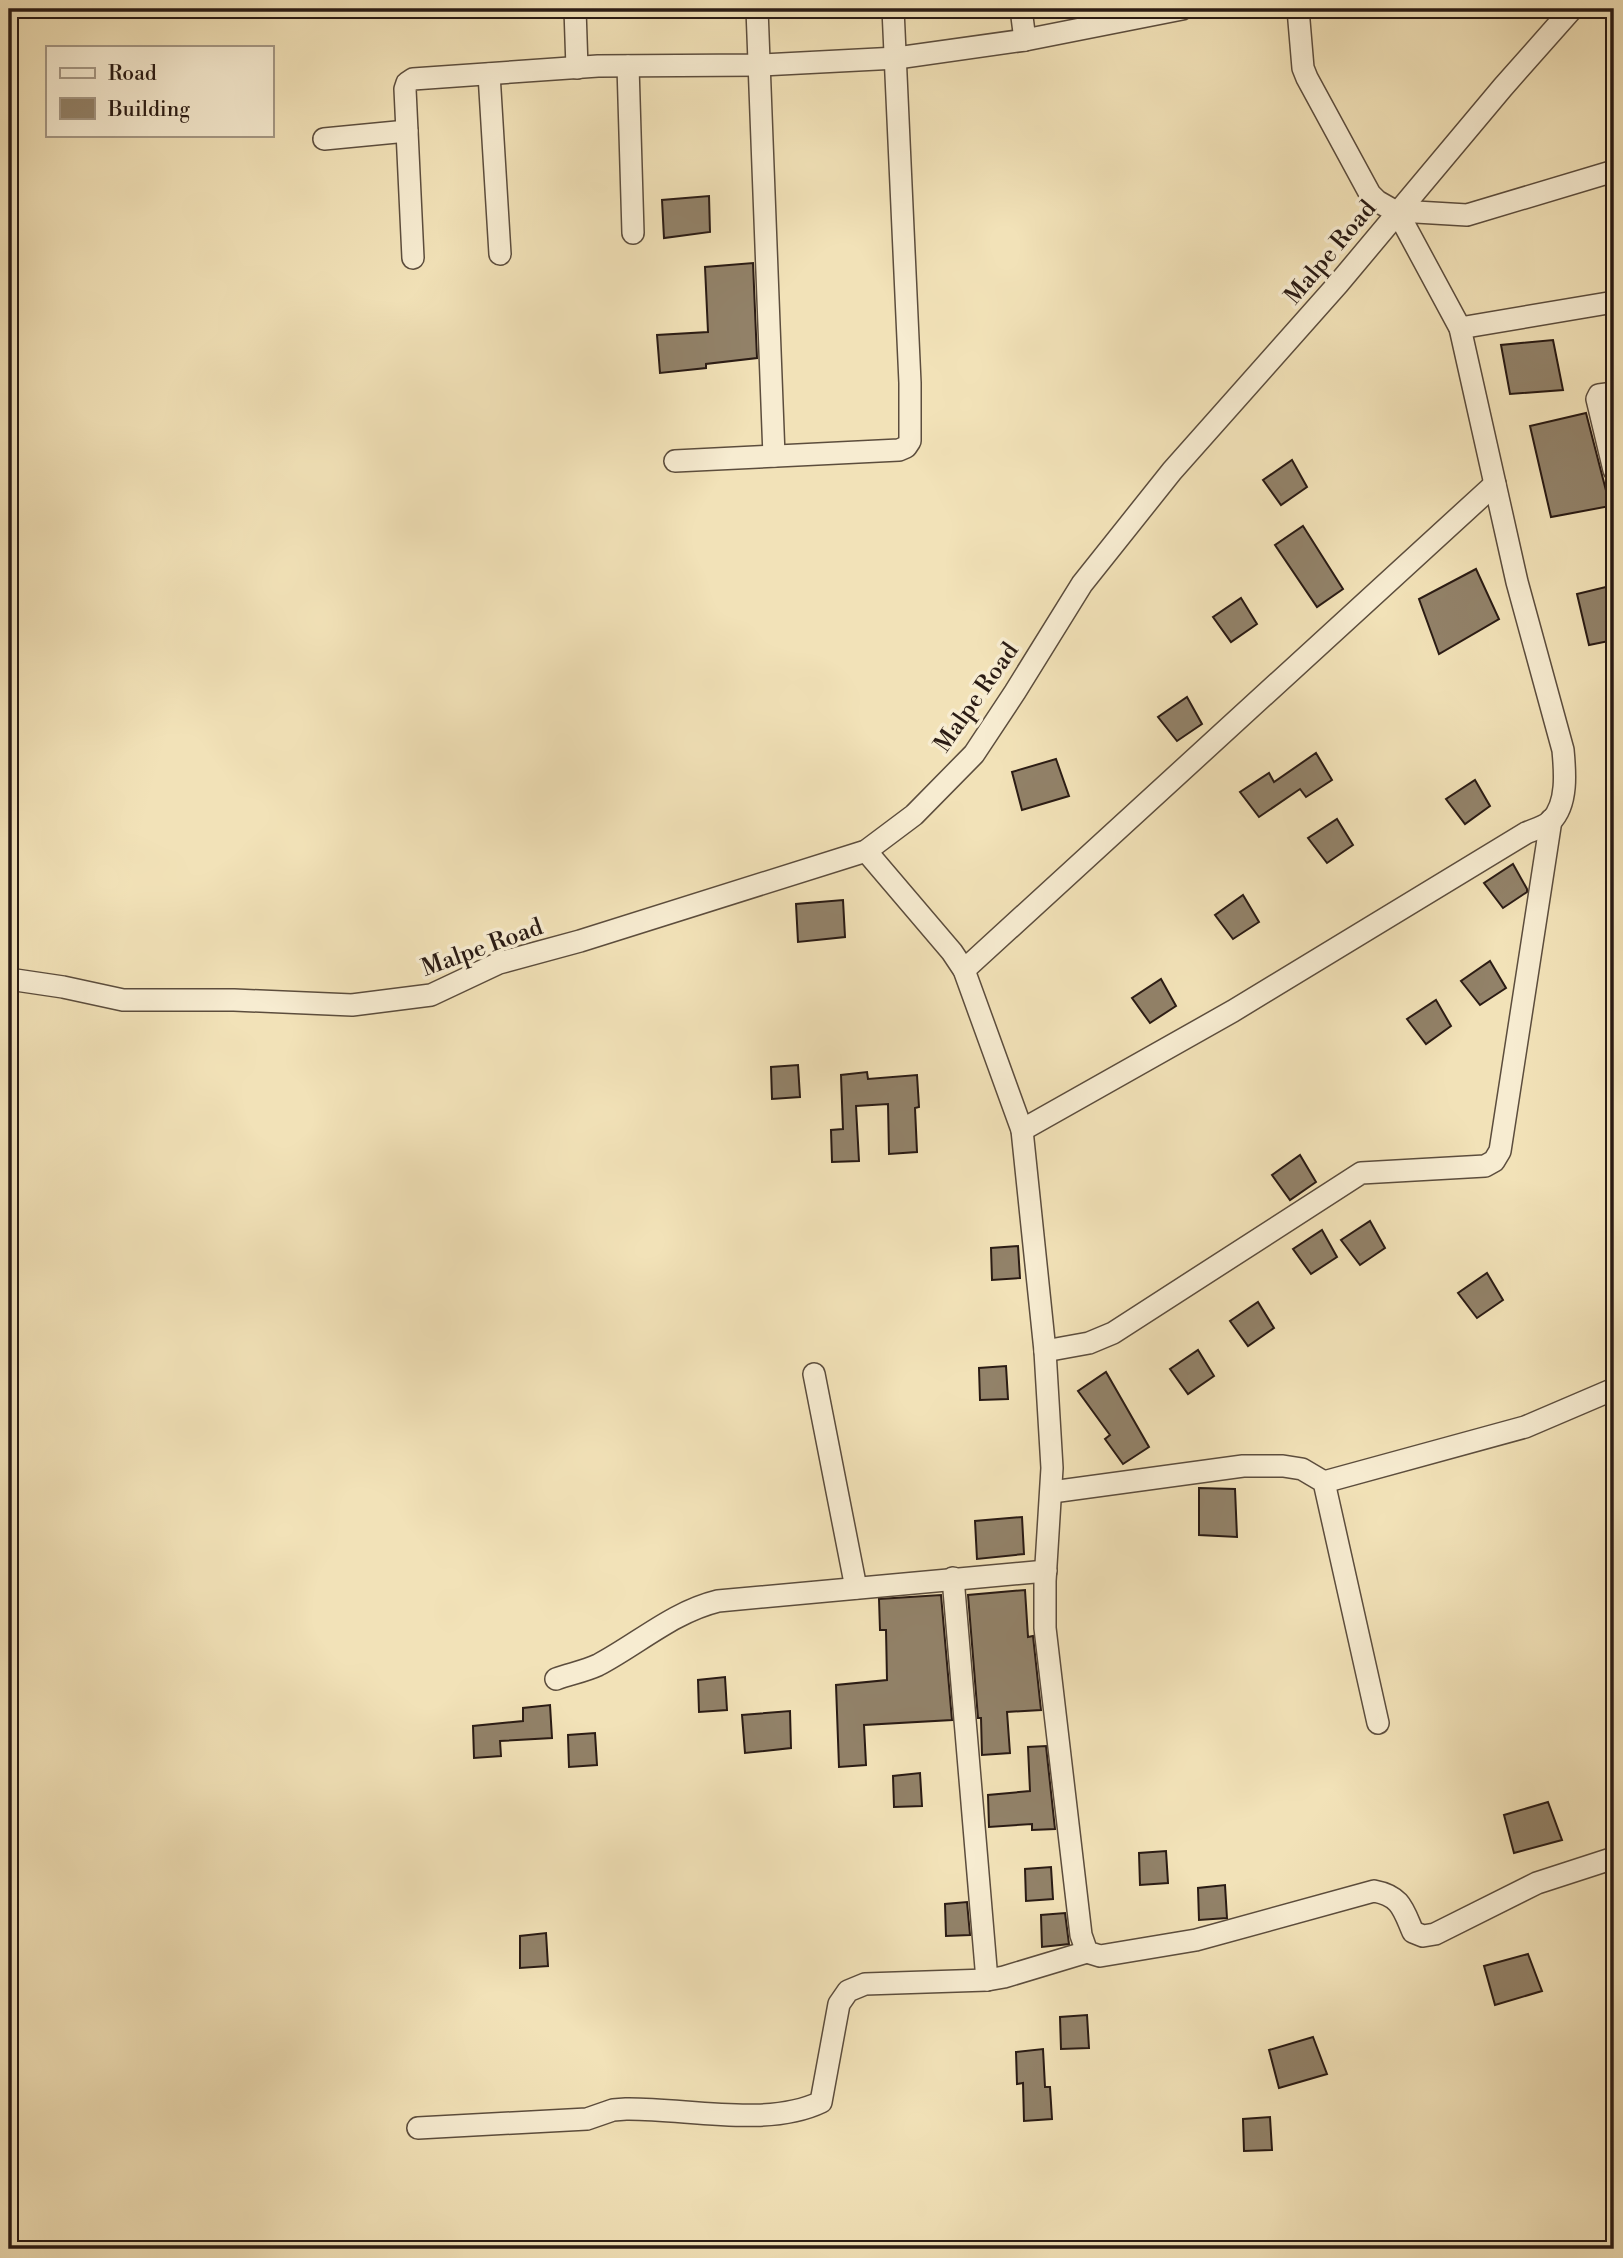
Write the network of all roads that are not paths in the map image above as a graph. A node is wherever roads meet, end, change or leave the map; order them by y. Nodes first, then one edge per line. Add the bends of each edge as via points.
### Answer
1 (575, 9) edge
2 (757, 9) edge
3 (893, 9) edge
4 (1021, 9) edge
5 (1182, 9) edge
6 (1298, 9) edge
7 (1572, 9) edge
8 (1025, 40) junction
9 (897, 58) junction
10 (760, 65) junction
11 (628, 66) junction
12 (577, 68) junction
13 (489, 74) junction
14 (407, 131) junction
15 (324, 139) dead end
16 (1614, 171) edge
17 (1399, 212) junction
18 (633, 233) dead end
19 (500, 254) dead end
20 (413, 258) dead end
21 (1614, 302) edge
22 (1460, 328) junction
23 (1614, 393) edge
24 (774, 456) junction
25 (675, 461) dead end
26 (1614, 470) edge
27 (1495, 484) junction
28 (1551, 821) junction
29 (866, 851) junction
30 (964, 970) junction
31 (9, 979) edge
32 (1021, 1130) junction
33 (1045, 1351) junction
34 (814, 1374) dead end
35 (1614, 1389) edge
36 (1324, 1482) junction
37 (1052, 1492) junction
38 (1046, 1570) junction
39 (953, 1578) junction
40 (856, 1588) junction
41 (556, 1679) dead end
42 (1378, 1723) dead end
43 (1614, 1858) edge
44 (1087, 1952) junction
45 (987, 1980) junction
46 (418, 2128) dead end

1 - 12 street
2 - 10 street
3 - 9 street
4 - 8 street
5 - 8 street
6 - 17 street via 1307,78 1370,194
7 - 17 street, Malpe Road
8 - 9 street
9 - 10 street
9 - 24 street via 910,441 899,450
10 - 11 street
10 - 24 street
11 - 12 street
11 - 18 street
12 - 13 street
13 - 14 street via 407,83
13 - 19 street
14 - 15 street
14 - 20 street
16 - 17 street via 1467,215
17 - 22 street
17 - 29 street, Malpe Road via 1172,471 1082,583 974,754 914,815
21 - 22 street
22 - 27 street
23 - 26 street via 1597,399
24 - 25 street
27 - 28 street via 1563,750 1563,799
27 - 30 street
28 - 32 street via 1245,1004
28 - 33 street via 1500,1151 1494,1161 1485,1166 1361,1173 1113,1333
29 - 30 street
29 - 31 street, Malpe Road via 499,963 431,995 352,1005 123,1000
30 - 32 street
32 - 33 street
33 - 37 street
34 - 40 street
35 - 36 street via 1525,1427
36 - 37 street via 1302,1469 1243,1466
36 - 42 street
37 - 38 street
38 - 39 street
38 - 44 street via 1045,1628 1081,1935
39 - 40 street
39 - 45 street
40 - 41 street via 699,1605 596,1666
43 - 44 street via 1517,1892 1436,1934 1413,1932 1399,1902 1374,1891 1196,1940 1100,1956
44 - 45 street
45 - 46 street via 865,1984 848,1991 839,2004 821,2102 810,2107 750,2116 626,2109 580,2120

